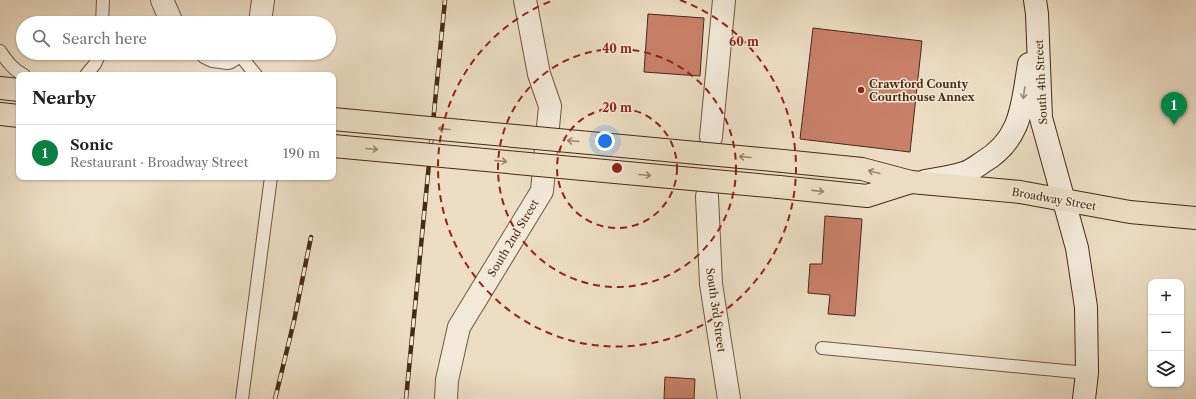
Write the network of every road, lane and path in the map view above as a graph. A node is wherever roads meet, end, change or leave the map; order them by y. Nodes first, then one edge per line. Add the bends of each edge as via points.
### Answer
1 (103, 0) edge
2 (162, 0) edge
3 (263, 0) edge
4 (525, 0) edge
5 (724, 0) edge
6 (1036, 7) edge
7 (102, 16) edge
8 (169, 16) edge
9 (261, 16) edge
10 (0, 51) edge
11 (97, 60) edge
12 (243, 60) edge
13 (17, 72) edge
14 (88, 72) edge
15 (253, 72) edge
16 (0, 88) edge
17 (16, 90) edge
18 (0, 114) edge
19 (16, 116) edge
20 (336, 119) edge
21 (711, 137) dead end
22 (336, 146) edge
23 (271, 180) edge
24 (914, 182) junction
25 (707, 196) dead end
26 (1063, 200) junction
27 (1196, 218) edge
28 (822, 348) dead end
29 (1087, 373) junction
30 (242, 399) edge
31 (446, 399) edge
32 (729, 399) edge
33 (1084, 399) edge

1 - 7 lane
2 - 8 street
3 - 9 street
4 - 31 street, South 2nd Street via 539,74 550,106 542,191 459,327 447,380
5 - 21 street
6 -> 24 street via 1022,109 1016,128 1006,145 965,173
6 - 26 street, South 4th Street via 1041,118
10 - 13 lane
11 - 14 lane
12 - 15 lane
16 - 17 main road
18 - 19 main road
24 -> 20 main road, Broadway Street, bridge via 862,169
22 -> 24 main road, Broadway Street, bridge via 867,196
23 - 30 lane
24 - 26 main road, Broadway Street via 1020,192
25 - 32 street, South 3rd Street via 711,284
26 - 27 main road, Broadway Street via 1130,212
26 - 29 street, South 4th Street via 1077,248 1086,307
28 - 29 lane
29 - 33 street, South 4th Street

